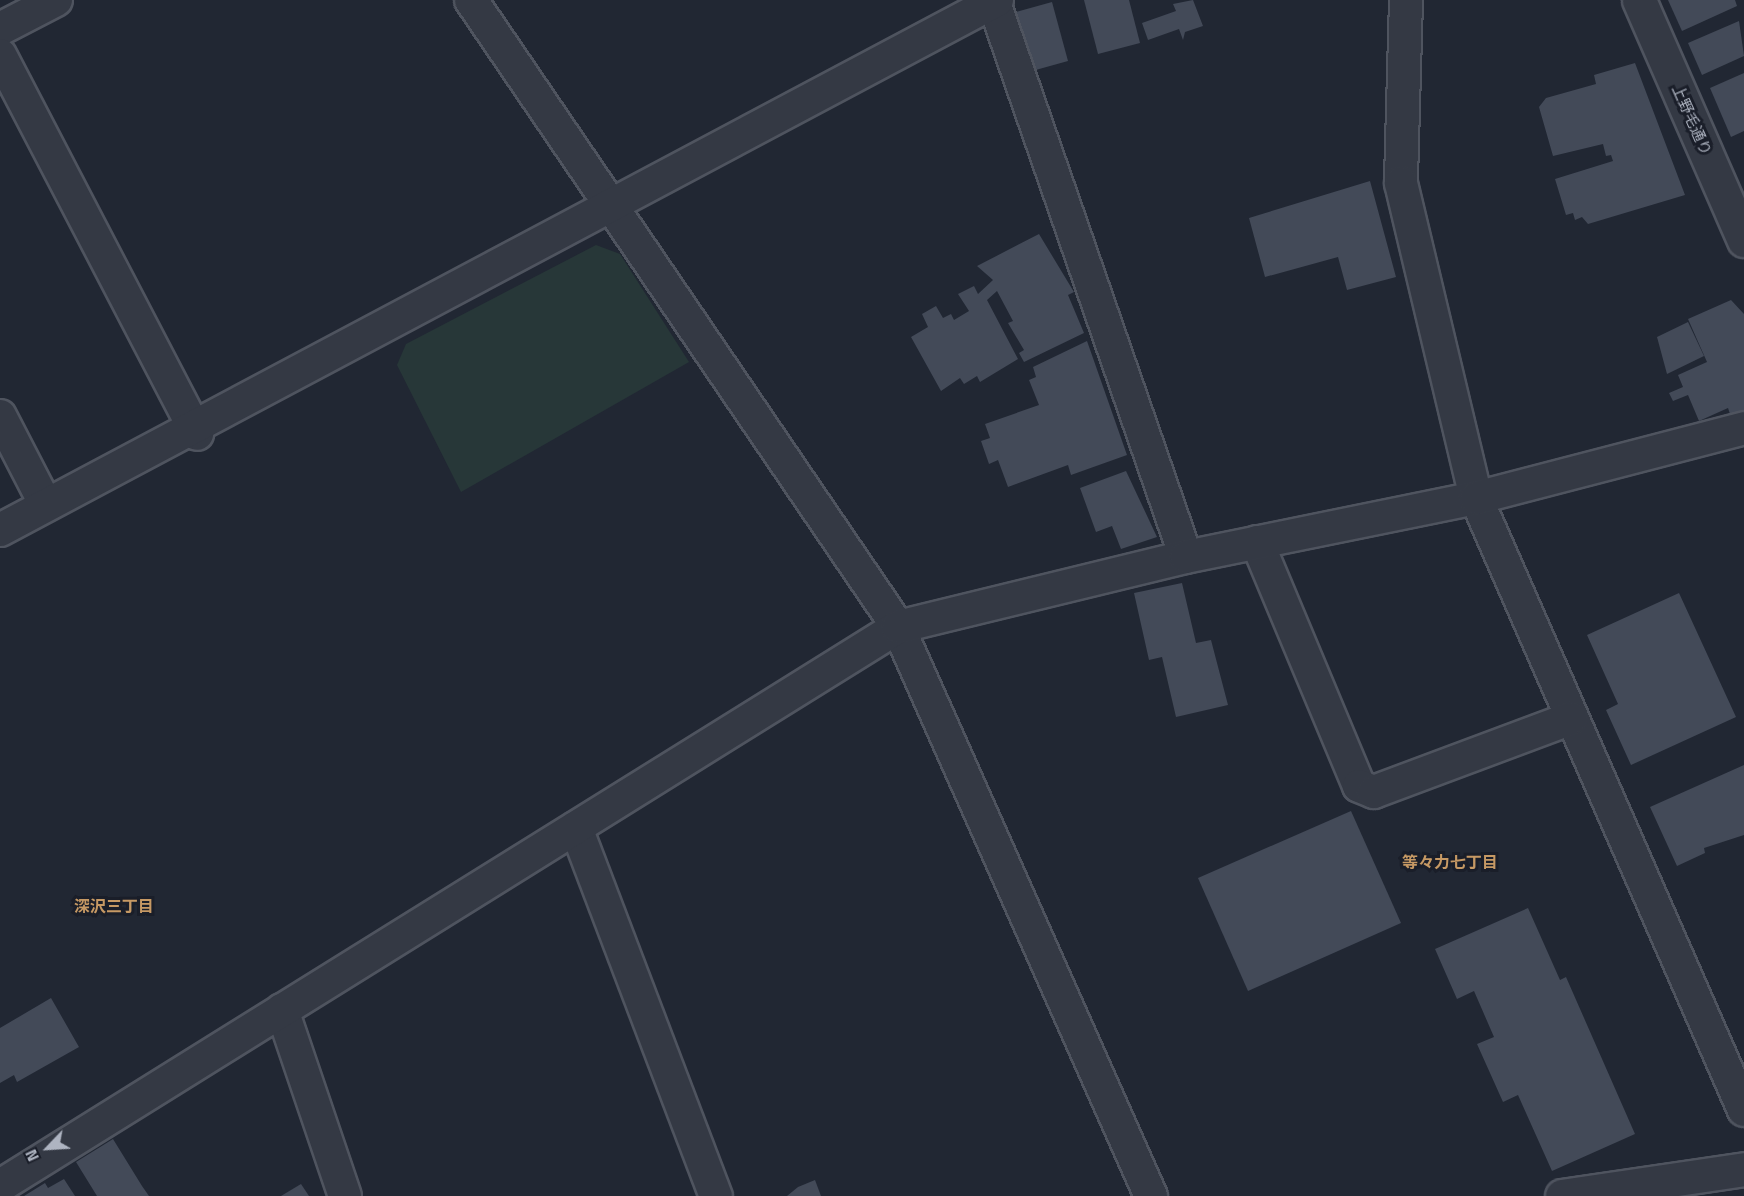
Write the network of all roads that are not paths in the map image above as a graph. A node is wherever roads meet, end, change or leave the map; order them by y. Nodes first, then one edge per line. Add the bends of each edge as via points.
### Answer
1 (56, 0) edge
2 (471, 0) edge
3 (994, 0) edge
4 (1406, 0) edge
5 (1639, 0) edge
6 (0, 29) edge
7 (0, 55) edge
8 (612, 203) junction
9 (1744, 240) edge
10 (0, 416) edge
11 (1744, 428) edge
12 (195, 430) junction
13 (1476, 498) junction
14 (46, 506) junction
15 (0, 530) edge
16 (1257, 542) junction
17 (1186, 557) junction
18 (898, 627) junction
19 (1572, 718) junction
20 (576, 828) junction
21 (282, 1010) junction
22 (1744, 1110) edge
23 (1744, 1169) edge
24 (0, 1186) edge
25 (345, 1196) edge
26 (716, 1196) edge
27 (1151, 1196) edge
28 (1562, 1196) edge

1 - 6 street
2 - 8 street
3 - 8 street
3 - 17 street
4 - 13 street via 1401,183
5 - 9 street, 上野毛通り
7 - 12 street
8 - 12 street
8 - 18 street
10 - 14 street
11 - 13 street
12 - 14 street
13 - 16 street
13 - 19 street
14 - 15 street
16 - 17 street
16 - 19 street via 1359,786 1374,792
17 - 18 street
18 - 20 street
18 - 27 street
19 - 22 street
20 - 21 street
20 - 26 street
21 - 24 street
21 - 25 street
23 - 28 street

